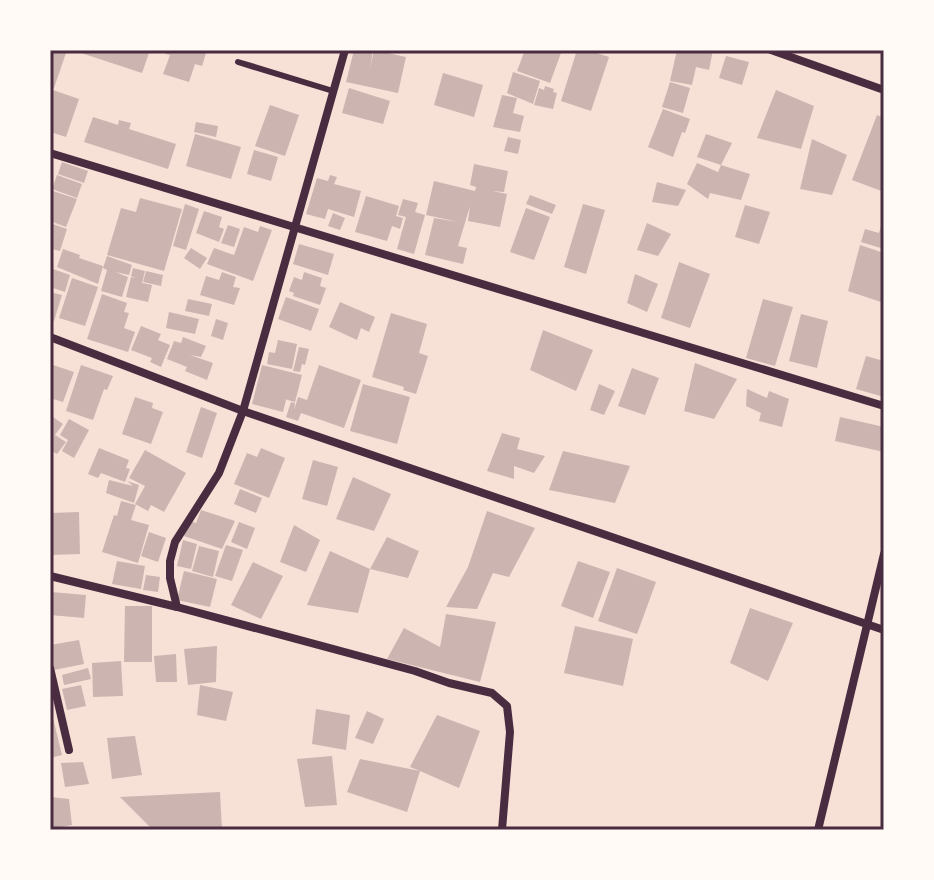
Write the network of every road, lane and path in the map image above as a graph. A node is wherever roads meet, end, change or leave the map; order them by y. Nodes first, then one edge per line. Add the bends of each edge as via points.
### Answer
1 (345, 50) edge
2 (771, 50) edge
3 (238, 62) dead end
4 (884, 90) edge
5 (333, 91) junction
6 (50, 153) edge
7 (294, 227) junction
8 (50, 337) edge
9 (884, 406) edge
10 (243, 411) junction
11 (884, 554) edge
12 (50, 576) edge
13 (177, 607) junction
14 (865, 624) junction
15 (884, 630) edge
16 (50, 668) edge
17 (69, 750) dead end
18 (502, 830) edge
19 (818, 830) edge

1 - 5 street
2 - 4 street
3 - 5 lane
5 - 7 street
6 - 7 street
7 - 9 street
7 - 10 street
8 - 10 street
10 - 13 street via 219,473 175,542 170,578
10 - 14 street
11 - 14 street
12 - 13 street
13 - 18 street via 482,689 502,699 510,732
14 - 15 street
14 - 19 street
16 - 17 street

